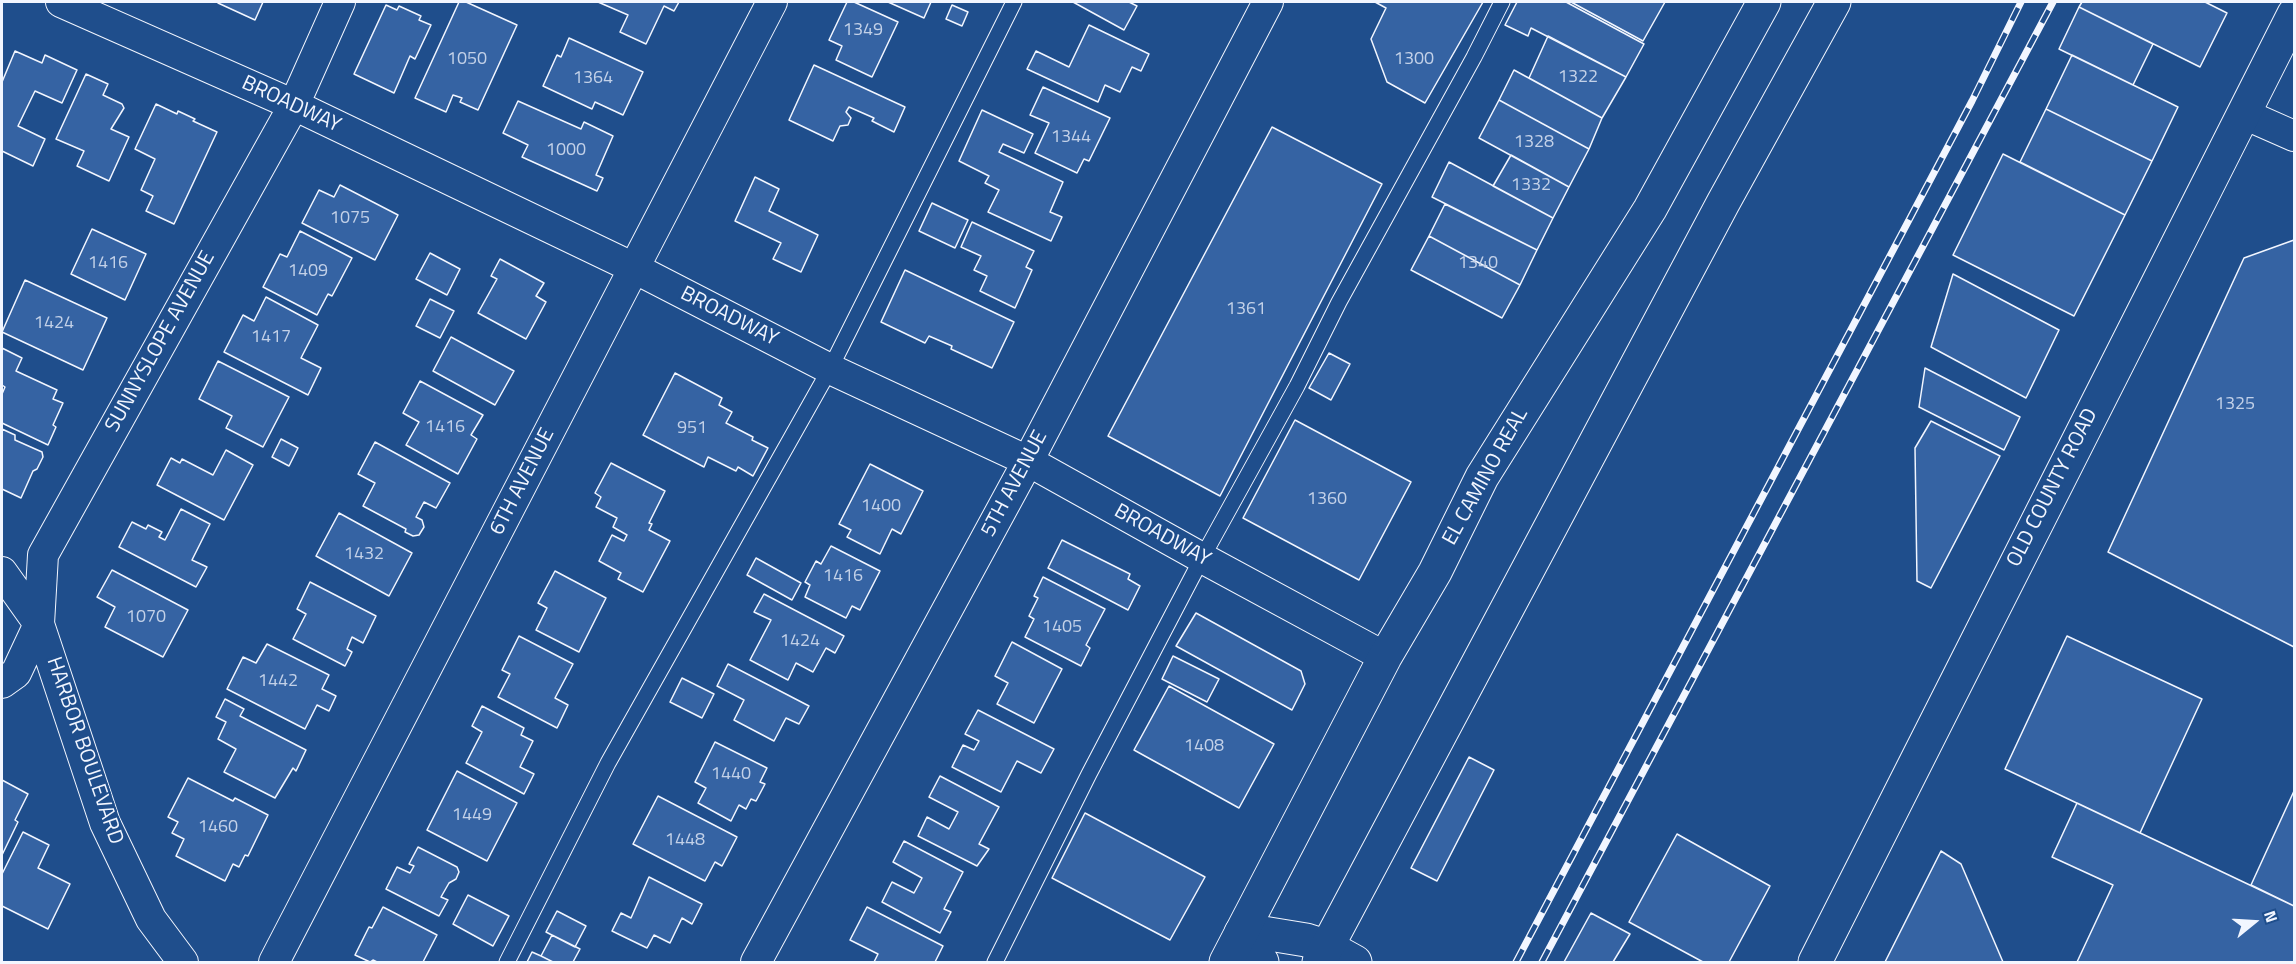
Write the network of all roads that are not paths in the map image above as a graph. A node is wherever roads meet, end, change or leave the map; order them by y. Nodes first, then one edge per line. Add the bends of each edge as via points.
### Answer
1 (61, 2) edge
2 (340, 2) edge
3 (772, 2) edge
4 (1014, 2) edge
5 (1268, 2) edge
6 (1502, 2) edge
7 (1764, 2) edge
8 (1834, 2) edge
9 (2295, 14) edge
10 (294, 105) junction
11 (2244, 114) junction
12 (2295, 136) edge
13 (634, 268) junction
14 (830, 369) junction
15 (1028, 461) junction
16 (1202, 558) junction
17 (2, 572) edge
18 (39, 624) junction
19 (1385, 657) junction
20 (2, 683) edge
21 (1241, 933) junction
22 (1334, 957) edge
23 (183, 963) edge
24 (274, 963) edge
25 (507, 963) edge
26 (756, 963) edge
27 (995, 963) edge
28 (1226, 963) edge
29 (1262, 963) edge
30 (1815, 963) edge

1 - 10 street, BROADWAY
2 - 10 street, SUNNYSLOPE AVENUE
3 - 13 street, 6TH AVENUE
4 - 14 lane
5 - 15 street, 5TH AVENUE
6 - 16 lane
7 - 19 main road, EL CAMINO REAL via 1650,209 1482,477
8 - 22 main road via 1717,213
9 - 11 main road, OLD COUNTY ROAD
10 - 13 street, BROADWAY
10 - 18 street, SUNNYSLOPE AVENUE via 43,555
11 - 12 street
11 - 30 main road, OLD COUNTY ROAD
13 - 14 street, BROADWAY
13 - 24 street, 6TH AVENUE
14 - 15 street, BROADWAY
14 - 25 lane via 608,763
15 - 16 street, BROADWAY
15 - 26 street, 5TH AVENUE
16 - 19 street, BROADWAY
16 - 27 lane via 1083,784
17 - 18 street, HARBOR BOULEVARD
18 - 20 street, SUNNYSLOPE AVENUE via 16,673
18 - 23 street, HARBOR BOULEVARD via 105,823 151,919
19 - 21 main road, EL CAMINO REAL
21 - 22 main road via 1285,935
21 - 28 main road, EL CAMINO REAL
21 - 29 main road

